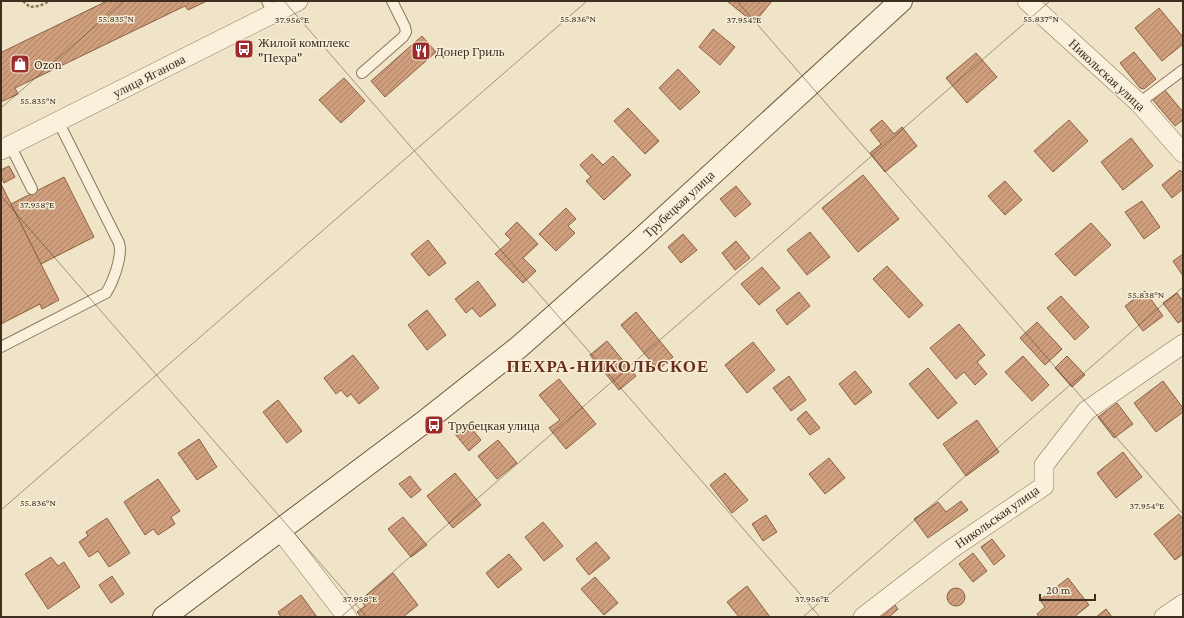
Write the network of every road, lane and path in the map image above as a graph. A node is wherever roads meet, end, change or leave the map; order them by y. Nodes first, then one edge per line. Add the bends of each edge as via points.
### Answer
1 (23, 1) edge
2 (50, 1) edge
3 (298, 1) edge
4 (392, 1) edge
5 (900, 1) edge
6 (1027, 1) edge
7 (270, 7) edge
8 (1183, 70) edge
9 (362, 72) dead end
10 (1139, 103) junction
11 (58, 121) junction
12 (5, 148) edge
13 (1183, 153) edge
14 (32, 189) dead end
15 (1183, 344) edge
16 (1, 347) edge
17 (280, 530) junction
18 (1183, 604) edge
19 (164, 617) edge
20 (347, 617) edge
21 (863, 617) edge
22 (1164, 617) edge

1 - 2 path via 30,7
3 - 7 street, улица Яганова
4 - 9 lane via 406,32
5 - 17 main road, Трубецкая улица via 639,241 518,347 428,419
6 - 10 street, Никольская улица
7 - 11 street, улица Яганова
8 - 10 lane
10 - 13 street, Никольская улица
11 - 12 street, улица Яганова
11 - 16 lane via 119,242 120,256 106,293
12 - 14 lane
15 - 21 street, Никольская улица via 1086,411 1044,465 1044,486 950,550
17 - 19 main road, Трубецкая улица
17 - 20 street
18 - 22 street

